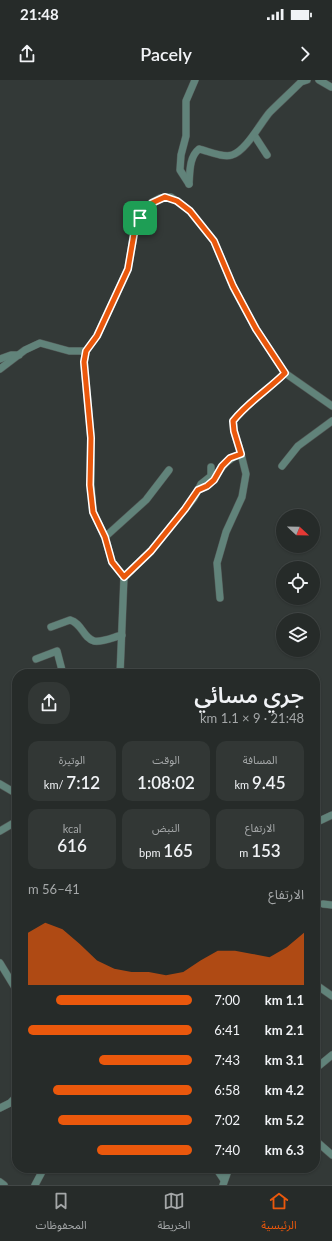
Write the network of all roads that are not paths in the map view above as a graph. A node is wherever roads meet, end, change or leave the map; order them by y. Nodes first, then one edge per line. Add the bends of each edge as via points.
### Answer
1 (195, 80) edge
2 (307, 80) edge
3 (319, 80) edge
4 (331, 87) edge
5 (254, 134) junction
6 (267, 155) dead end
7 (86, 351) junction
8 (19, 355) junction
9 (0, 359) edge
10 (0, 369) edge
11 (285, 373) junction
12 (332, 406) edge
13 (332, 421) edge
14 (241, 454) junction
15 (282, 466) dead end
16 (212, 467) dead end
17 (169, 470) dead end
18 (198, 490) junction
19 (105, 537) junction
20 (124, 577) junction
21 (220, 598) dead end
22 (51, 627) dead end
23 (122, 635) junction
24 (36, 659) dead end
25 (62, 669) edge
26 (120, 669) edge
27 (0, 784) edge
28 (12, 791) edge
29 (332, 815) edge
30 (320, 821) edge
31 (12, 824) edge
32 (0, 831) edge
33 (323, 904) dead end
34 (332, 905) edge
35 (0, 963) edge
36 (12, 983) edge
37 (320, 988) edge
38 (332, 996) edge
39 (332, 1055) edge
40 (320, 1065) edge
41 (12, 1101) edge
42 (0, 1108) edge
43 (320, 1144) edge
44 (332, 1155) edge
45 (41, 1173) edge
46 (218, 1173) edge
47 (0, 1182) edge
48 (223, 1182) edge
49 (4, 1185) edge
50 (35, 1185) edge

1 - 5 street via 186,101 186,136 180,170 189,184 191,162 195,152 199,149 232,155
2 - 5 street via 301,82 270,113
3 - 4 street
5 - 6 street
7 - 8 street via 69,351 40,343
7 - 11 street via 97,336 128,269 135,228 140,218 152,203 160,198 171,197 190,211 214,241 256,329
7 - 19 street via 84,362 91,438 90,485 93,512
8 - 9 street
8 - 10 street
11 - 12 street
11 - 14 street via 270,388 244,406 233,421
13 - 15 street via 298,446
14 - 18 street via 230,458 214,480
14 - 21 street via 246,474 242,497 226,532 217,563
16 - 18 street via 211,476
17 - 19 street via 146,500
18 - 20 street via 151,551
19 - 20 street via 112,562
20 - 23 street
22 - 23 street via 70,620 78,624 88,638 94,641
23 - 26 street
24 - 25 street via 57,651
27 - 28 street
29 - 30 street
31 - 32 street
33 - 34 street
35 - 36 street
37 - 38 street
39 - 40 street
41 - 42 street
43 - 44 street
45 - 50 street
46 - 48 street
47 - 49 street

